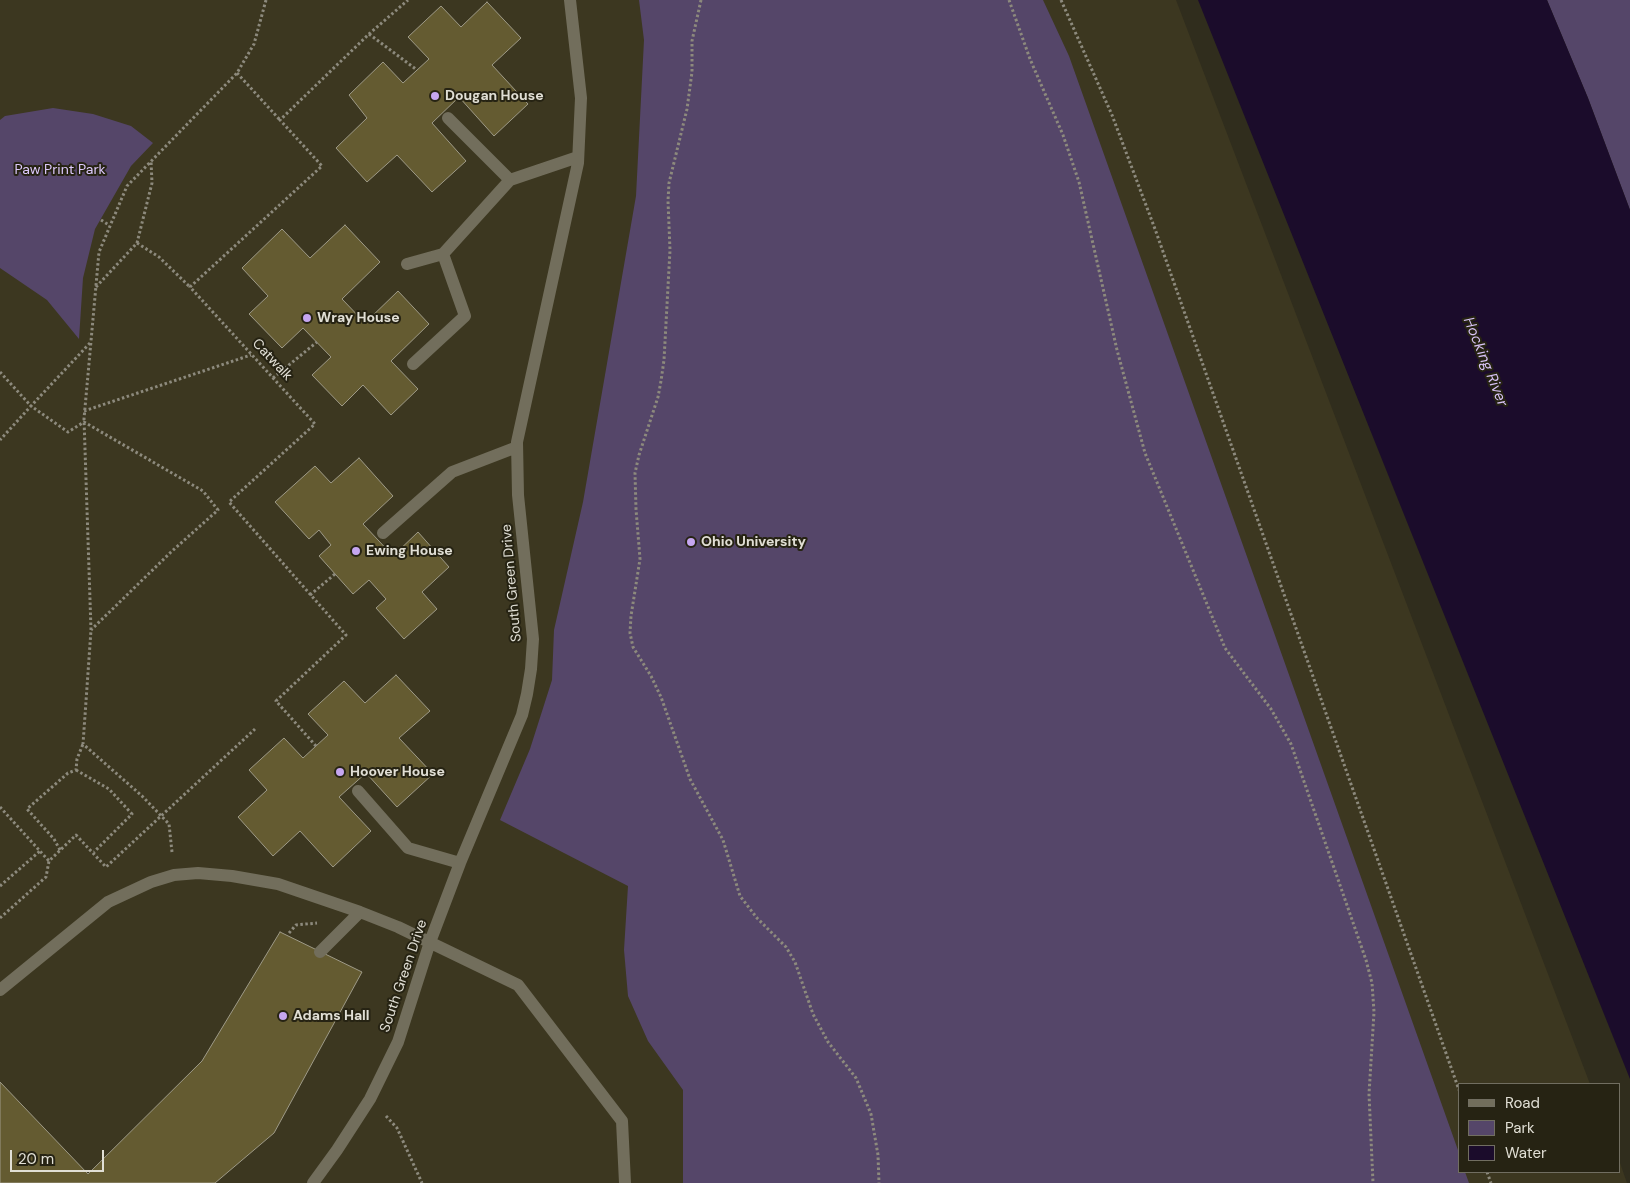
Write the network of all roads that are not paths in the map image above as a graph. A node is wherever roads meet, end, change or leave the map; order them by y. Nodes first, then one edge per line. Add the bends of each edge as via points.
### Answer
1 (570, 0) edge
2 (448, 118) dead end
3 (578, 157) junction
4 (510, 180) junction
5 (443, 254) junction
6 (407, 264) dead end
7 (413, 364) dead end
8 (517, 447) junction
9 (383, 533) dead end
10 (358, 791) dead end
11 (460, 863) junction
12 (360, 912) junction
13 (430, 942) junction
14 (320, 952) dead end
15 (0, 990) edge
16 (313, 1183) edge
17 (624, 1183) edge

1 - 3 street, South Green Drive via 581,98
2 - 4 street
3 - 4 street
3 - 8 street, South Green Drive
4 - 5 street
5 - 6 street
5 - 7 street via 465,316
8 - 9 street via 452,472
8 - 11 street, South Green Drive via 518,494 533,639 531,669 522,715
10 - 11 street via 408,848
11 - 13 street, South Green Drive
12 - 13 street
12 - 14 street
12 - 15 street via 269,882 198,873 174,875 108,902
13 - 16 street, South Green Drive via 398,1042 370,1099
13 - 17 street via 518,985 622,1121

